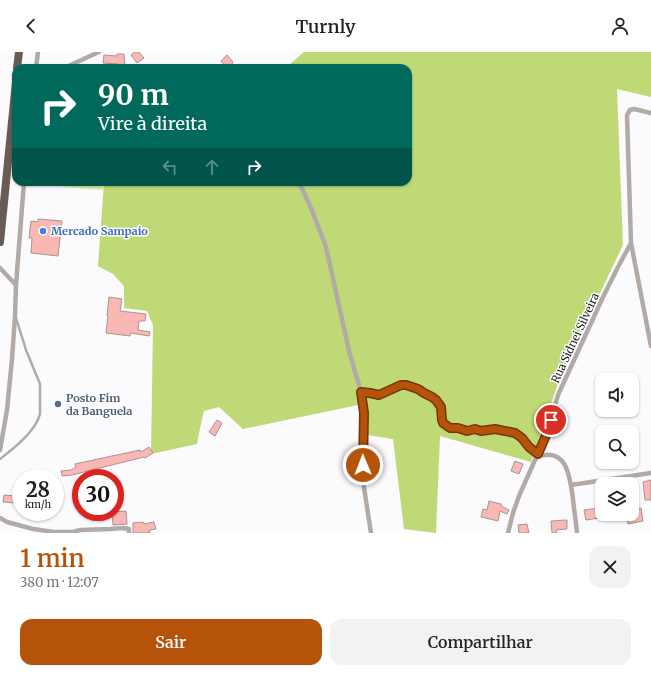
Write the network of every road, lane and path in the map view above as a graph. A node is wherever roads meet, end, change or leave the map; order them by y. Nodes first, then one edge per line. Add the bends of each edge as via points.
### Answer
1 (19, 52) edge
2 (38, 52) edge
3 (100, 52) edge
4 (18, 64) edge
5 (36, 64) edge
6 (73, 64) edge
7 (651, 113) edge
8 (12, 120) edge
9 (24, 186) edge
10 (301, 186) edge
11 (1, 226) edge
12 (0, 242) edge
13 (631, 243) junction
14 (0, 268) edge
15 (16, 285) junction
16 (15, 316) junction
17 (651, 346) edge
18 (361, 392) junction
19 (0, 450) edge
20 (537, 456) junction
21 (0, 459) edge
22 (651, 473) edge
23 (571, 485) junction
24 (0, 518) edge
25 (114, 531) edge
26 (129, 533) edge
27 (371, 533) edge
28 (508, 533) edge
29 (577, 533) edge

1 - 4 highway
2 - 5 street
3 - 6 street
7 - 13 street via 634,109 627,112
8 - 11 highway
9 - 15 street
10 - 18 street via 326,247 349,351
11 - 12 highway
13 - 17 street
13 - 20 street, Rua Sidnei Silveira via 565,378
14 - 15 street
15 - 16 street
16 - 19 street
16 - 21 lane via 40,384 40,414 24,438
18 - 20 street via 379,395 401,385 414,388 436,400 441,407 443,423 450,428 467,431 495,429 515,433
18 - 27 street via 364,413 363,481
20 - 23 street via 550,455 562,460 568,469
20 - 28 street, Rua Sidnei Silveira via 519,496
22 - 23 street
23 - 29 street
24 - 25 street via 33,529 54,532
25 - 26 street via 126,528 129,529

